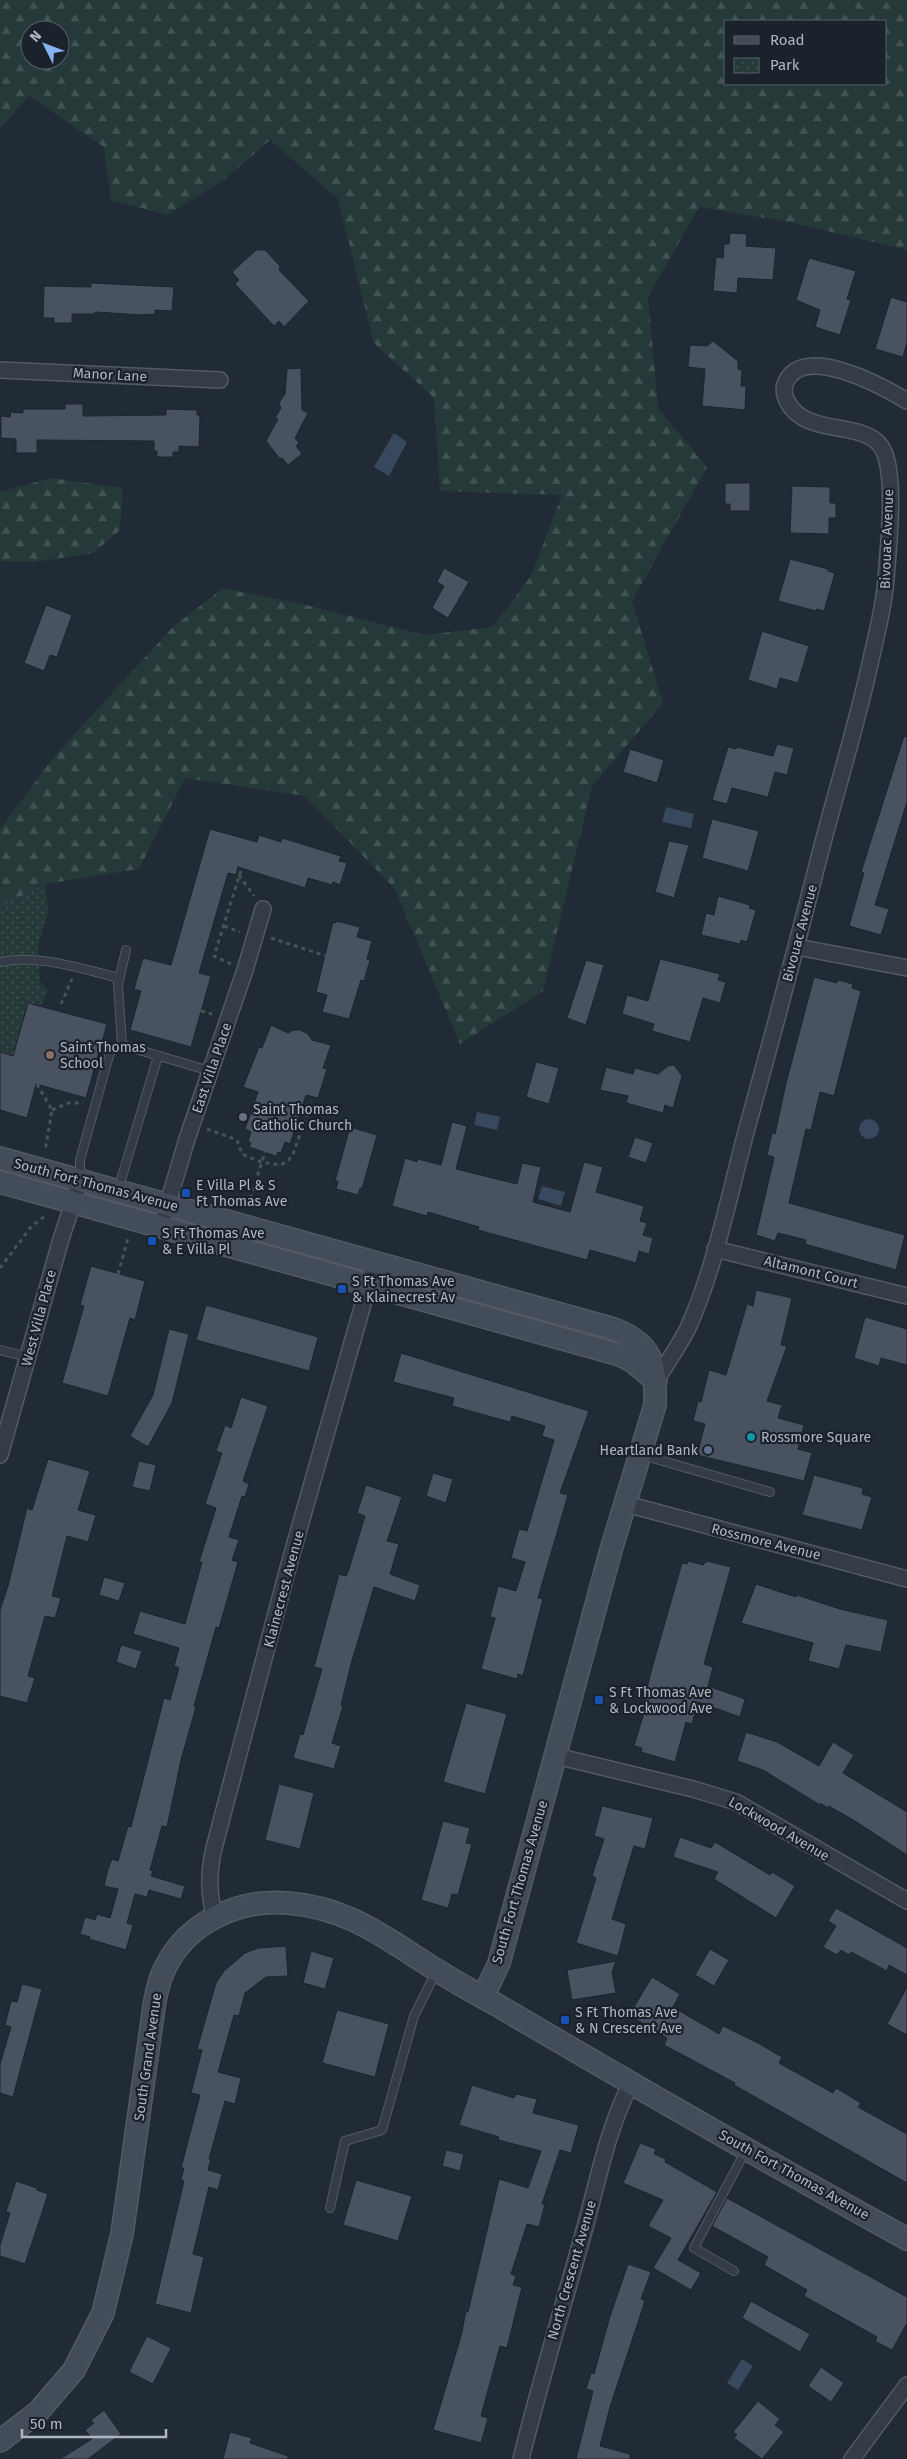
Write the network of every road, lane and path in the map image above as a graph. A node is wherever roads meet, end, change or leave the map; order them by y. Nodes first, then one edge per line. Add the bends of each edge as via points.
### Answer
1 (0, 370) edge
2 (220, 380) dead end
3 (907, 401) edge
4 (242, 867) dead end
5 (239, 875) junction
6 (263, 909) joint
7 (270, 937) dead end
8 (797, 947) junction
9 (126, 950) dead end
10 (326, 956) dead end
11 (0, 962) edge
12 (907, 968) edge
13 (246, 970) junction
14 (120, 978) junction
15 (81, 980) dead end
16 (61, 1004) dead end
17 (201, 1011) dead end
18 (215, 1015) dead end
19 (122, 1045) junction
20 (158, 1056) junction
21 (210, 1071) junction
22 (37, 1084) dead end
23 (87, 1101) dead end
24 (312, 1101) dead end
25 (52, 1110) junction
26 (192, 1124) junction
27 (44, 1151) dead end
28 (264, 1152) dead end
29 (0, 1158) edge
30 (261, 1162) junction
31 (0, 1182) edge
32 (80, 1182) junction
33 (118, 1191) junction
34 (73, 1204) junction
35 (169, 1204) junction
36 (46, 1215) dead end
37 (241, 1226) junction
38 (161, 1227) junction
39 (128, 1238) dead end
40 (715, 1249) junction
41 (376, 1262) junction
42 (0, 1268) edge
43 (118, 1274) dead end
44 (368, 1285) junction
45 (907, 1296) edge
46 (0, 1350) edge
47 (28, 1357) junction
48 (656, 1381) junction
49 (640, 1454) junction
50 (0, 1455) edge
51 (770, 1492) dead end
52 (626, 1504) junction
53 (907, 1579) edge
54 (556, 1756) junction
55 (907, 1901) edge
56 (214, 1917) junction
57 (437, 1970) junction
58 (483, 1997) junction
59 (631, 2083) junction
60 (747, 2149) junction
61 (330, 2208) dead end
62 (907, 2239) edge
63 (734, 2271) dead end
64 (907, 2385) edge
65 (0, 2441) edge
66 (521, 2459) edge
67 (852, 2459) edge

1 - 2 street, Manor Lane
3 - 8 street, Bivouac Avenue via 876,382 833,368 809,365 796,371 785,383 785,397 800,416 818,424 851,431 880,445 888,461 890,515 885,595
4 - 5 path
5 - 6 path
5 - 13 path via 214,956
6 - 13 street, East Villa Place
7 - 10 path
8 - 12 street
8 - 40 street, Bivouac Avenue
9 - 14 lane
11 - 14 lane via 11,959 46,960
13 - 21 street, East Villa Place
14 - 19 lane
15 - 16 path via 72,978
17 - 18 path
19 - 20 lane
19 - 32 lane via 110,1052 80,1160
20 - 21 lane
20 - 33 lane
21 - 26 street, East Villa Place
22 - 25 path
23 - 25 path via 69,1103
24 - 30 path via 288,1161 280,1165
25 - 27 path
26 - 30 path via 237,1140 242,1154
26 - 35 street, East Villa Place
28 - 30 path
29 - 32 main road, South Fort Thomas Avenue
30 - 37 path
31 - 34 main road, South Fort Thomas Avenue
32 - 33 main road, South Fort Thomas Avenue
32 - 34 street, West Villa Place
33 - 35 main road, South Fort Thomas Avenue
34 - 38 main road, South Fort Thomas Avenue
34 - 47 street, West Villa Place
35 - 37 main road, South Fort Thomas Avenue
35 - 38 street, East Villa Place
36 - 42 path via 31,1227
37 - 41 main road, South Fort Thomas Avenue
38 - 44 main road, South Fort Thomas Avenue
39 - 43 path
40 - 45 street, Altamont Court
40 - 48 street, Bivouac Avenue via 687,1329
41 - 44 street, Klainecrest Avenue
41 - 48 main road, South Fort Thomas Avenue via 629,1335 645,1347 652,1359
44 - 48 main road, South Fort Thomas Avenue via 620,1355
44 - 56 street, Klainecrest Avenue via 288,1568 213,1852 208,1873
46 - 47 lane
47 - 50 street, West Villa Place
48 - 49 main road, South Fort Thomas Avenue via 655,1405
49 - 51 lane
49 - 52 main road, South Fort Thomas Avenue
52 - 53 street, Rossmore Avenue
52 - 54 main road, South Fort Thomas Avenue
54 - 55 street, Lockwood Avenue via 736,1802
54 - 58 main road, South Fort Thomas Avenue via 499,1963
56 - 57 main road, South Grand Avenue via 264,1902 312,1906 371,1927
56 - 65 main road, South Grand Avenue via 179,1947 157,1988 122,2234 103,2313 74,2370 38,2412
57 - 58 main road, South Grand Avenue
57 - 61 lane via 414,2016 382,2130 345,2141
58 - 59 main road, South Fort Thomas Avenue
59 - 60 main road, South Fort Thomas Avenue
59 - 66 street, North Crescent Avenue via 606,2142 585,2230
60 - 62 main road, South Fort Thomas Avenue
60 - 63 lane via 694,2248
64 - 67 street

